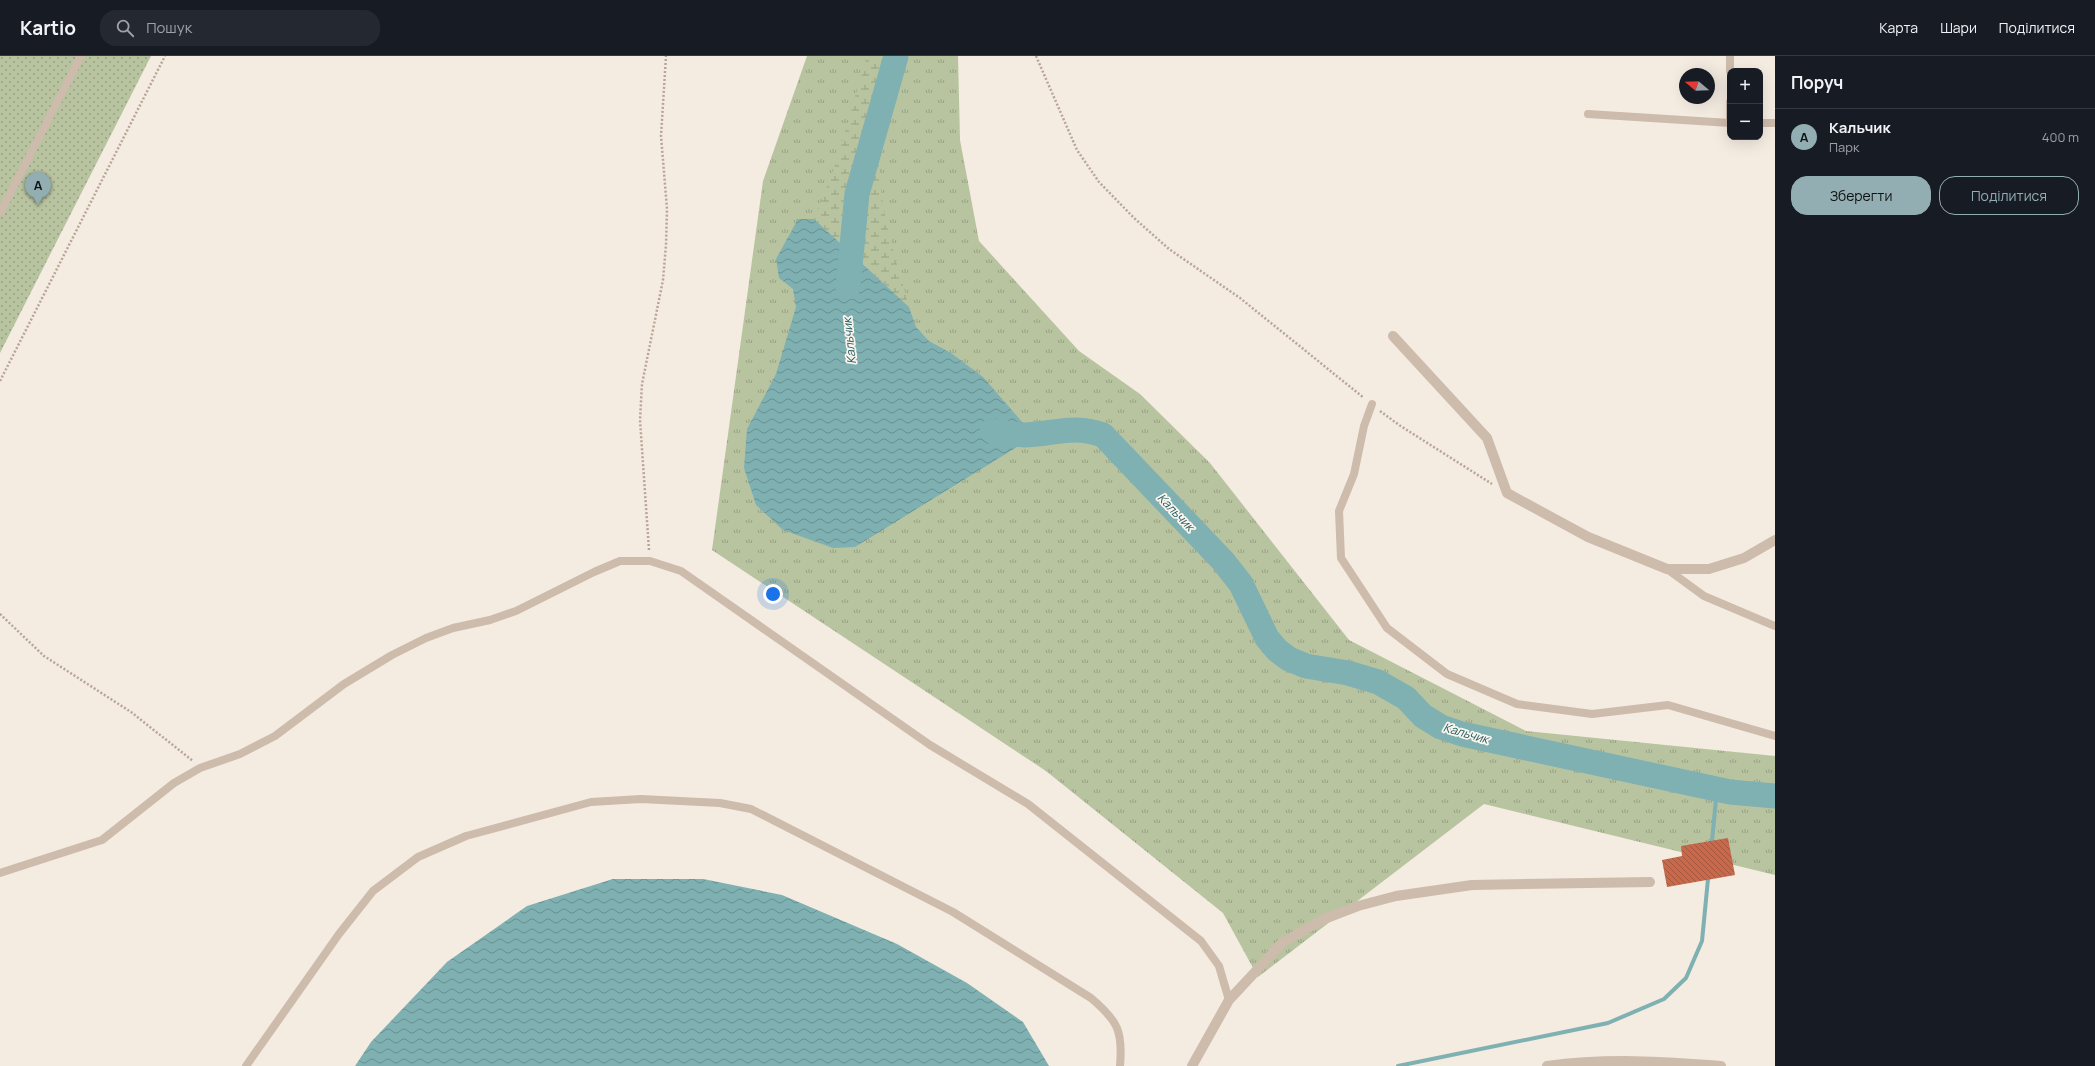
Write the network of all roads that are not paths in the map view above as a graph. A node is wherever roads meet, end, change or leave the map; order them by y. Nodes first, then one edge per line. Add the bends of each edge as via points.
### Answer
1 (81, 56) edge
2 (1730, 56) edge
3 (1730, 68) edge
4 (1588, 114) dead end
5 (1727, 123) edge
6 (1763, 123) edge
7 (1775, 123) edge
8 (0, 213) edge
9 (1394, 336) dead end
10 (1372, 404) road end
11 (1775, 540) edge
12 (1667, 569) junction
13 (1775, 626) edge
14 (1775, 736) edge
15 (0, 873) edge
16 (1650, 882) dead end
17 (1229, 1000) junction
18 (246, 1066) edge
19 (1120, 1066) edge
20 (1192, 1066) edge
21 (1547, 1066) edge
22 (1721, 1066) edge

1 - 8 lane
2 - 3 lane
4 - 5 lane
6 - 7 lane
9 - 12 street via 1487,438 1507,493 1588,537
10 - 14 lane via 1364,426 1354,474 1339,511 1341,558 1387,628 1447,674 1517,704 1592,714 1668,705
11 - 12 street via 1744,558 1709,569
12 - 13 lane via 1704,596
15 - 17 lane via 102,840 174,783 200,768 240,754 275,736 344,684 426,638 452,628 490,620 516,611 620,561 650,560 681,571 930,746 1028,804 1201,942 1219,966
16 - 17 street via 1472,885 1396,896 1358,906 1324,919 1283,942
17 - 20 street
18 - 19 lane via 339,934 373,891 418,858 466,836 591,802 641,799 720,803 751,809 953,912 1091,998 1110,1014 1121,1036
21 - 22 street via 1610,1061

